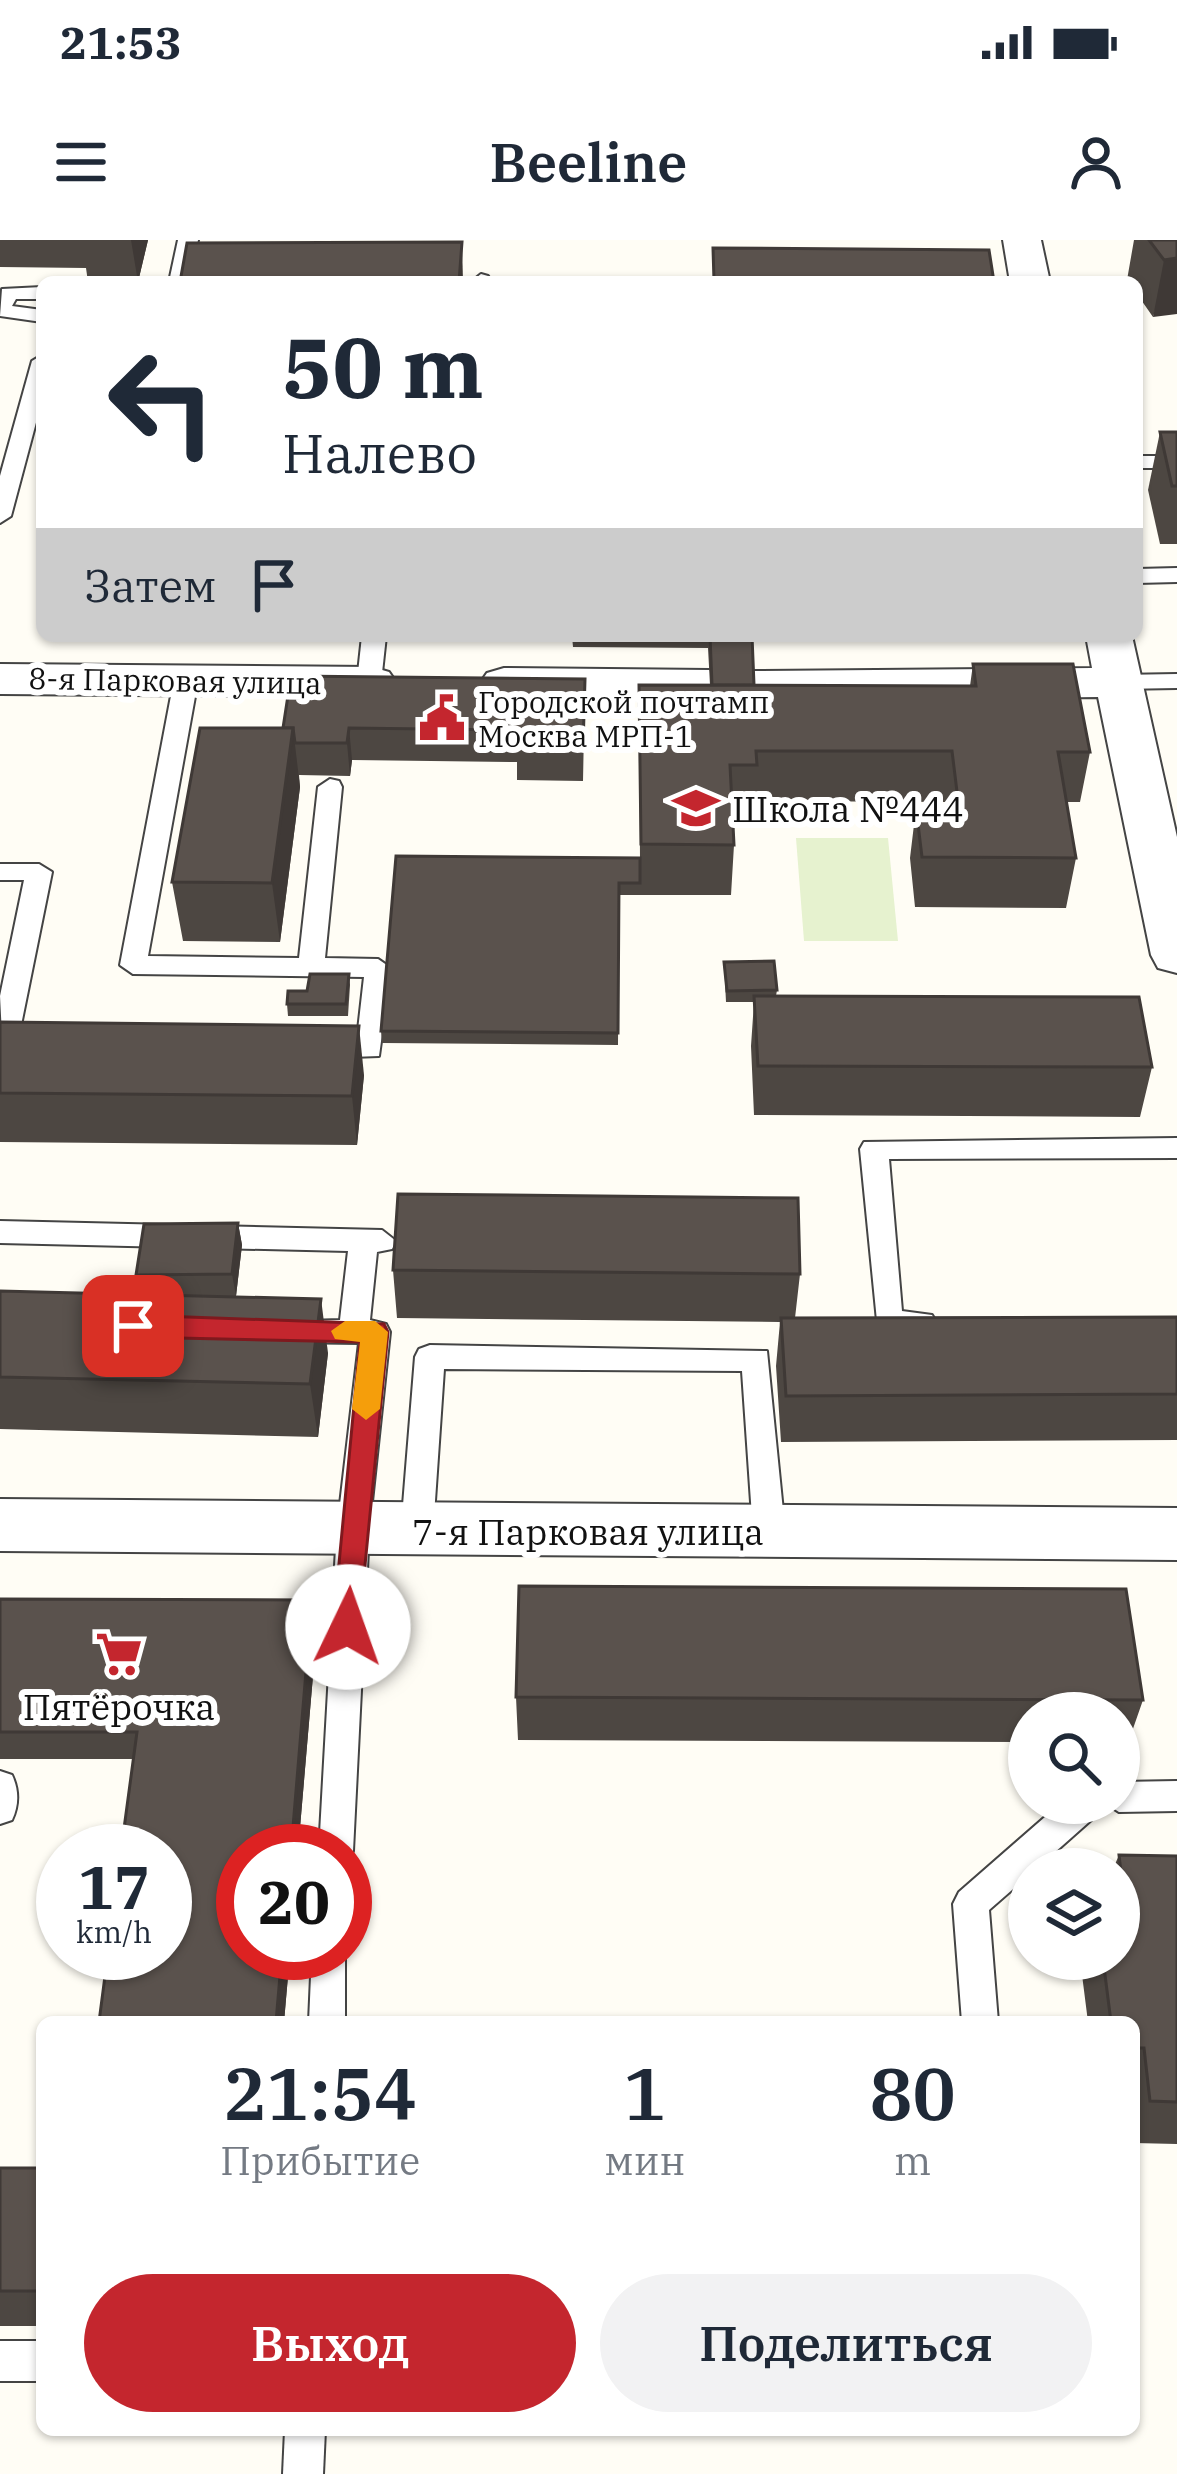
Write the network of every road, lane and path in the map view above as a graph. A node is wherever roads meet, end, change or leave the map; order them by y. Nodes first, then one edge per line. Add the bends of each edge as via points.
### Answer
1 (188, 240) edge
2 (1022, 240) edge
3 (180, 276) edge
4 (1029, 276) edge
5 (36, 293) edge
6 (1, 310) edge
7 (36, 315) edge
8 (36, 383) edge
9 (1143, 462) edge
10 (1177, 462) edge
11 (0, 516) edge
12 (1143, 575) edge
13 (1177, 575) edge
14 (1114, 659) edge
15 (403, 671) edge
16 (0, 679) edge
17 (186, 680) junction
18 (1177, 681) edge
19 (330, 788) dead end
20 (0, 872) edge
21 (1172, 904) edge
22 (1177, 955) edge
23 (311, 968) junction
24 (9, 1045) edge
25 (301, 1048) edge
26 (1177, 1148) edge
27 (0, 1232) edge
28 (955, 1323) edge
29 (260, 1329) edge
30 (354, 1331) junction
31 (0, 1525) edge
32 (353, 1529) junction
33 (417, 1530) junction
34 (769, 1532) junction
35 (1177, 1534) edge
36 (0, 1786) edge
37 (1140, 1796) edge
38 (1177, 1796) edge
39 (0, 1809) edge
40 (337, 1824) edge
41 (1062, 1824) edge
42 (329, 1980) edge
43 (327, 2016) edge
44 (980, 2016) edge
45 (0, 2361) edge
46 (36, 2361) edge
47 (305, 2436) edge
48 (303, 2474) edge

1 - 3 lane
2 - 4 street
5 - 6 lane via 9,293
6 - 7 lane
8 - 11 lane
9 - 10 lane
12 - 13 lane
14 - 15 street, 8-я Парковая улица via 731,686
14 - 18 lane
14 - 21 street
15 - 17 street, 8-я Парковая улица
16 - 17 street, 8-я Парковая улица
17 - 23 lane via 133,965
19 - 23 lane
20 - 24 lane via 39,872
21 - 22 street
23 - 25 lane via 378,968 370,1049
26 - 28 lane via 874,1149 888,1322
27 - 30 lane via 373,1241
29 - 30 lane
30 - 32 lane via 375,1332
31 - 32 street, 7-я Парковая улица
32 - 33 street, 7-я Парковая улица
32 - 40 lane
33 - 34 street, 7-я Парковая улица
33 - 34 lane via 430,1357 756,1359
34 - 35 street, 7-я Парковая улица
36 - 39 lane
37 - 38 lane
41 - 44 lane via 971,1904
42 - 43 lane
45 - 46 lane
47 - 48 lane

